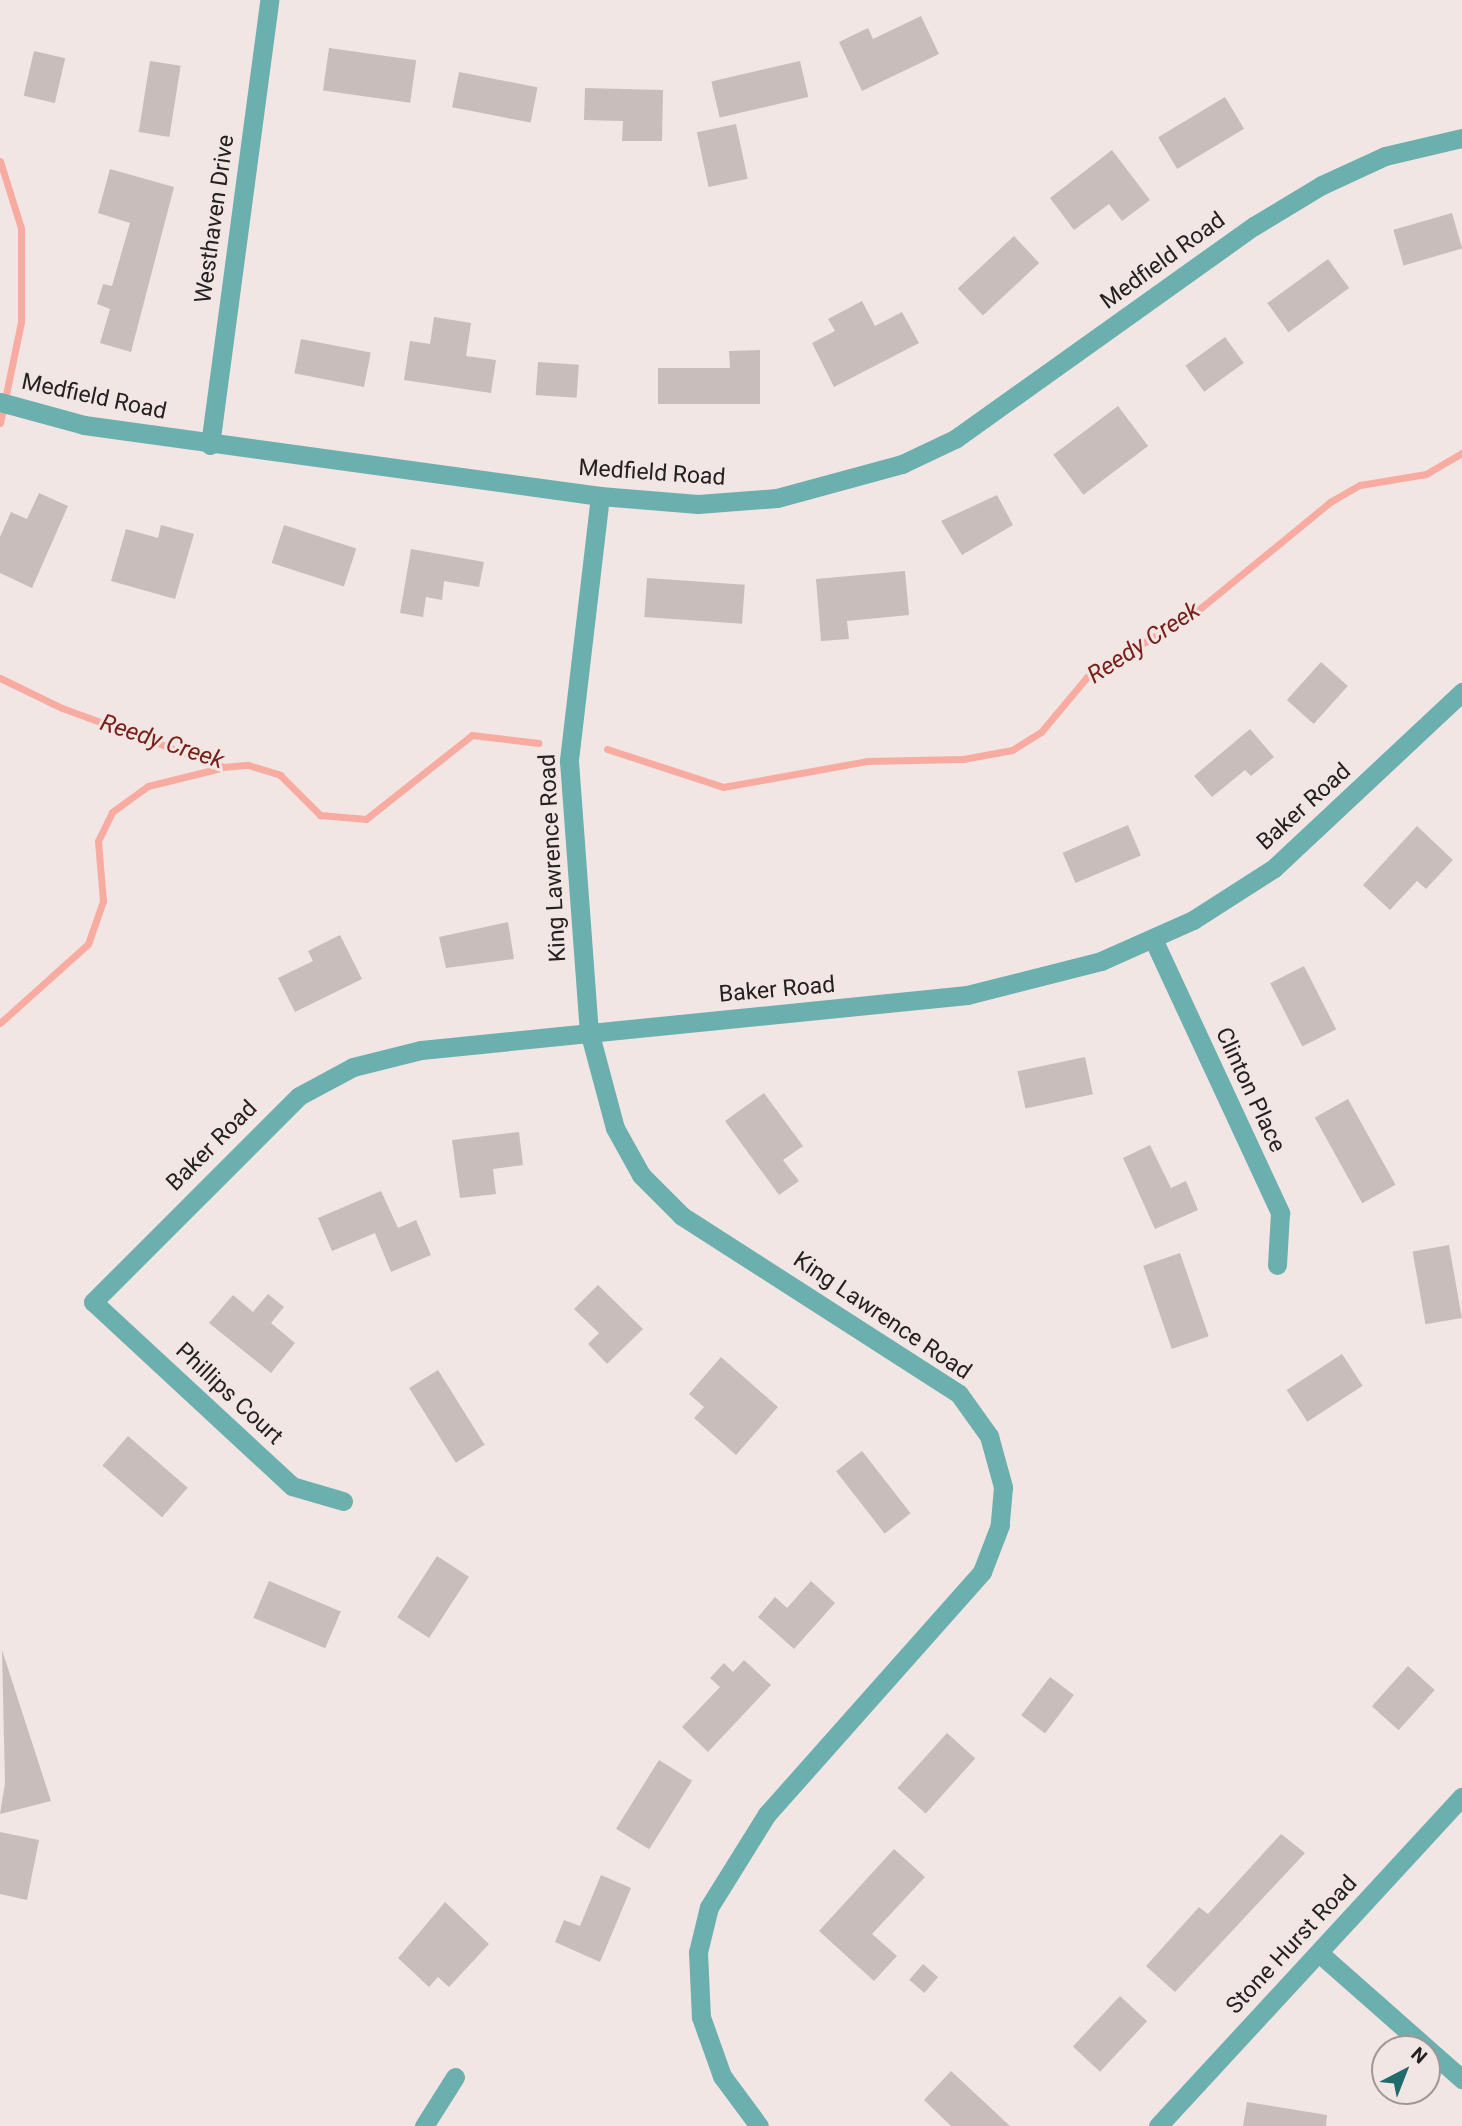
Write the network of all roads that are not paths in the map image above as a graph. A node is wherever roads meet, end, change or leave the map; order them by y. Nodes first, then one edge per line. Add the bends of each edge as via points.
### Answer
1 (269, 0) edge
2 (1462, 138) edge
3 (0, 402) edge
4 (210, 445) junction
5 (600, 496) junction
6 (1462, 692) edge
7 (1154, 941) junction
8 (589, 1031) junction
9 (1277, 1265) dead end
10 (93, 1302) joint
11 (343, 1501) dead end
12 (1462, 1797) edge
13 (1319, 1953) junction
14 (455, 2077) dead end
15 (1462, 2079) edge
16 (424, 2126) edge
17 (759, 2126) edge
18 (1158, 2126) edge

1 - 4 street, Westhaven Drive
2 - 5 street, Medfield Road via 1385,156 1322,185 1254,226 956,439 902,464 840,484 738,502
3 - 4 street, Medfield Road via 84,425
4 - 5 street, Medfield Road
5 - 8 street, King Lawrence Road via 569,761
6 - 7 street, Baker Road via 1274,868
7 - 8 street, Baker Road via 1049,979 967,995
7 - 9 street, Clinton Place via 1279,1213
8 - 10 street, Baker Road via 421,1050 323,1082 270,1120
8 - 17 street, King Lawrence Road via 615,1128 641,1175 682,1216 959,1394 989,1436 1001,1474 1000,1525 982,1572 767,1814 709,1907 698,1952 701,2017 722,2076
10 - 11 street, Phillips Court via 292,1486
12 - 13 street, Stone Hurst Road
13 - 15 street
13 - 18 street, Stone Hurst Road
14 - 16 street

